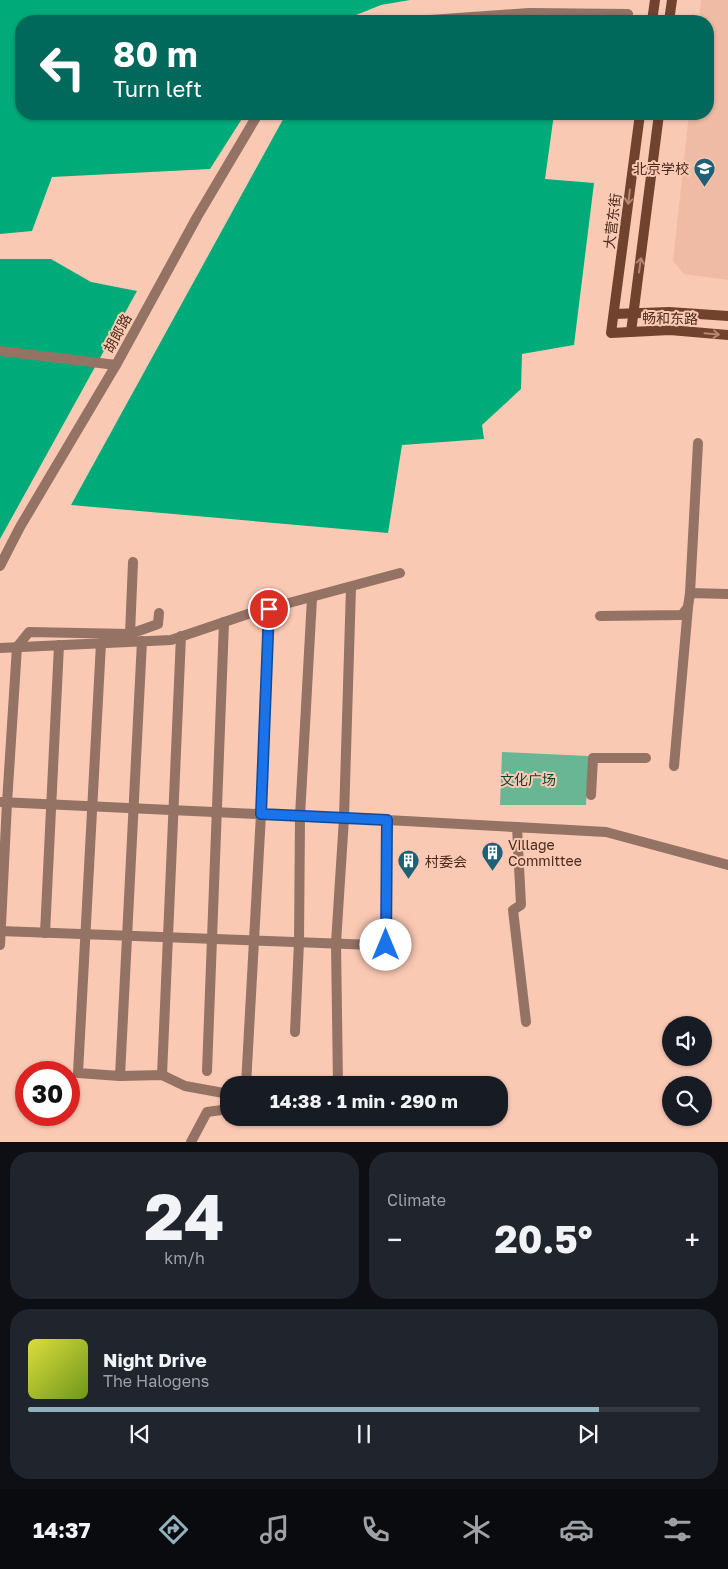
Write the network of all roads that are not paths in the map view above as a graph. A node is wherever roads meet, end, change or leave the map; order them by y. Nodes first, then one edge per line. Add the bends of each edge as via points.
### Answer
1 (655, 0) edge
2 (672, 0) edge
3 (628, 14) dead end
4 (502, 15) edge
5 (653, 15) edge
6 (670, 15) edge
7 (254, 120) edge
8 (639, 120) edge
9 (658, 120) edge
10 (614, 314) junction
11 (634, 314) junction
12 (728, 316) edge
13 (631, 332) junction
14 (611, 333) joint
15 (728, 335) edge
16 (0, 351) edge
17 (116, 365) junction
18 (698, 443) dead end
19 (133, 562) dead end
20 (0, 566) edge
21 (400, 573) dead end
22 (351, 587) junction
23 (690, 593) junction
24 (728, 594) edge
25 (312, 598) junction
26 (688, 607) junction
27 (269, 609) junction
28 (159, 613) dead end
29 (600, 616) dead end
30 (224, 622) junction
31 (130, 634) junction
32 (181, 636) junction
33 (142, 641) junction
34 (100, 643) junction
35 (59, 645) junction
36 (17, 647) junction
37 (0, 648) edge
38 (646, 758) dead end
39 (674, 766) dead end
40 (591, 795) dead end
41 (3, 803) edge
42 (51, 805) junction
43 (92, 806) junction
44 (134, 808) junction
45 (174, 810) junction
46 (217, 812) junction
47 (261, 814) junction
48 (300, 816) junction
49 (344, 818) junction
50 (387, 820) junction
51 (516, 827) junction
52 (728, 865) edge
53 (0, 931) edge
54 (46, 933) junction
55 (85, 934) junction
56 (127, 936) junction
57 (168, 937) junction
58 (212, 939) junction
59 (255, 940) junction
60 (299, 942) junction
61 (336, 943) junction
62 (0, 945) edge
63 (374, 945) dead end
64 (386, 945) dead end
65 (526, 1022) dead end
66 (295, 1032) dead end
67 (207, 1071) dead end
68 (162, 1075) junction
69 (120, 1076) junction
70 (247, 1076) edge
71 (338, 1076) edge
72 (220, 1092) edge
73 (220, 1110) edge
74 (191, 1142) edge

1 - 5 main road
2 - 6 main road
3 - 4 street
7 - 17 street, 胡郎路
8 -> 10 main road, 大营东街
11 -> 9 main road
10 - 11 main road, 畅和东路
10 - 14 main road, 大营东街
11 - 12 main road, 畅和东路 via 684,312
11 - 13 main road
13 - 14 main road, 畅和东路
13 -> 15 main road, 畅和东路 via 670,330
16 - 17 street
17 - 20 street, 胡郎路
18 - 23 street
19 - 31 street
21 - 22 street
22 - 25 street
22 - 49 street
23 - 24 street
23 - 26 street
25 - 27 street
25 - 48 street
26 - 29 street via 682,615
26 - 39 street
27 - 30 street
27 - 47 street
28 - 31 street via 158,624
30 - 32 street
30 - 46 street
31 - 36 street via 29,632
32 - 33 street via 171,640
32 - 45 street
33 - 34 street
33 - 44 street
34 - 35 street
34 - 43 street
35 - 36 street
35 - 42 street
36 - 37 street
36 - 41 street
38 - 40 street via 593,758
41 - 42 street
41 - 53 street
42 - 43 street
42 - 54 street
43 - 44 street
43 - 55 street
44 - 45 street
44 - 56 street
45 - 46 street
45 - 57 street
46 - 47 street
46 - 58 street
47 - 48 street
47 - 59 street
48 - 49 street
48 - 60 street
49 - 50 street
49 - 61 street
50 - 51 street
50 - 64 street
51 - 52 street via 606,832
51 - 65 street via 521,905 513,910
53 - 54 street
53 - 62 street
54 - 55 street
55 - 56 street
55 - 69 street via 78,1073
56 - 57 street
56 - 69 street
57 - 58 street
57 - 68 street
58 - 59 street
58 - 67 street
59 - 60 street
59 - 70 street
60 - 61 street
60 - 66 street
61 - 63 street
61 - 71 street
68 - 69 street
68 - 72 street via 184,1086
73 - 74 street via 207,1112

